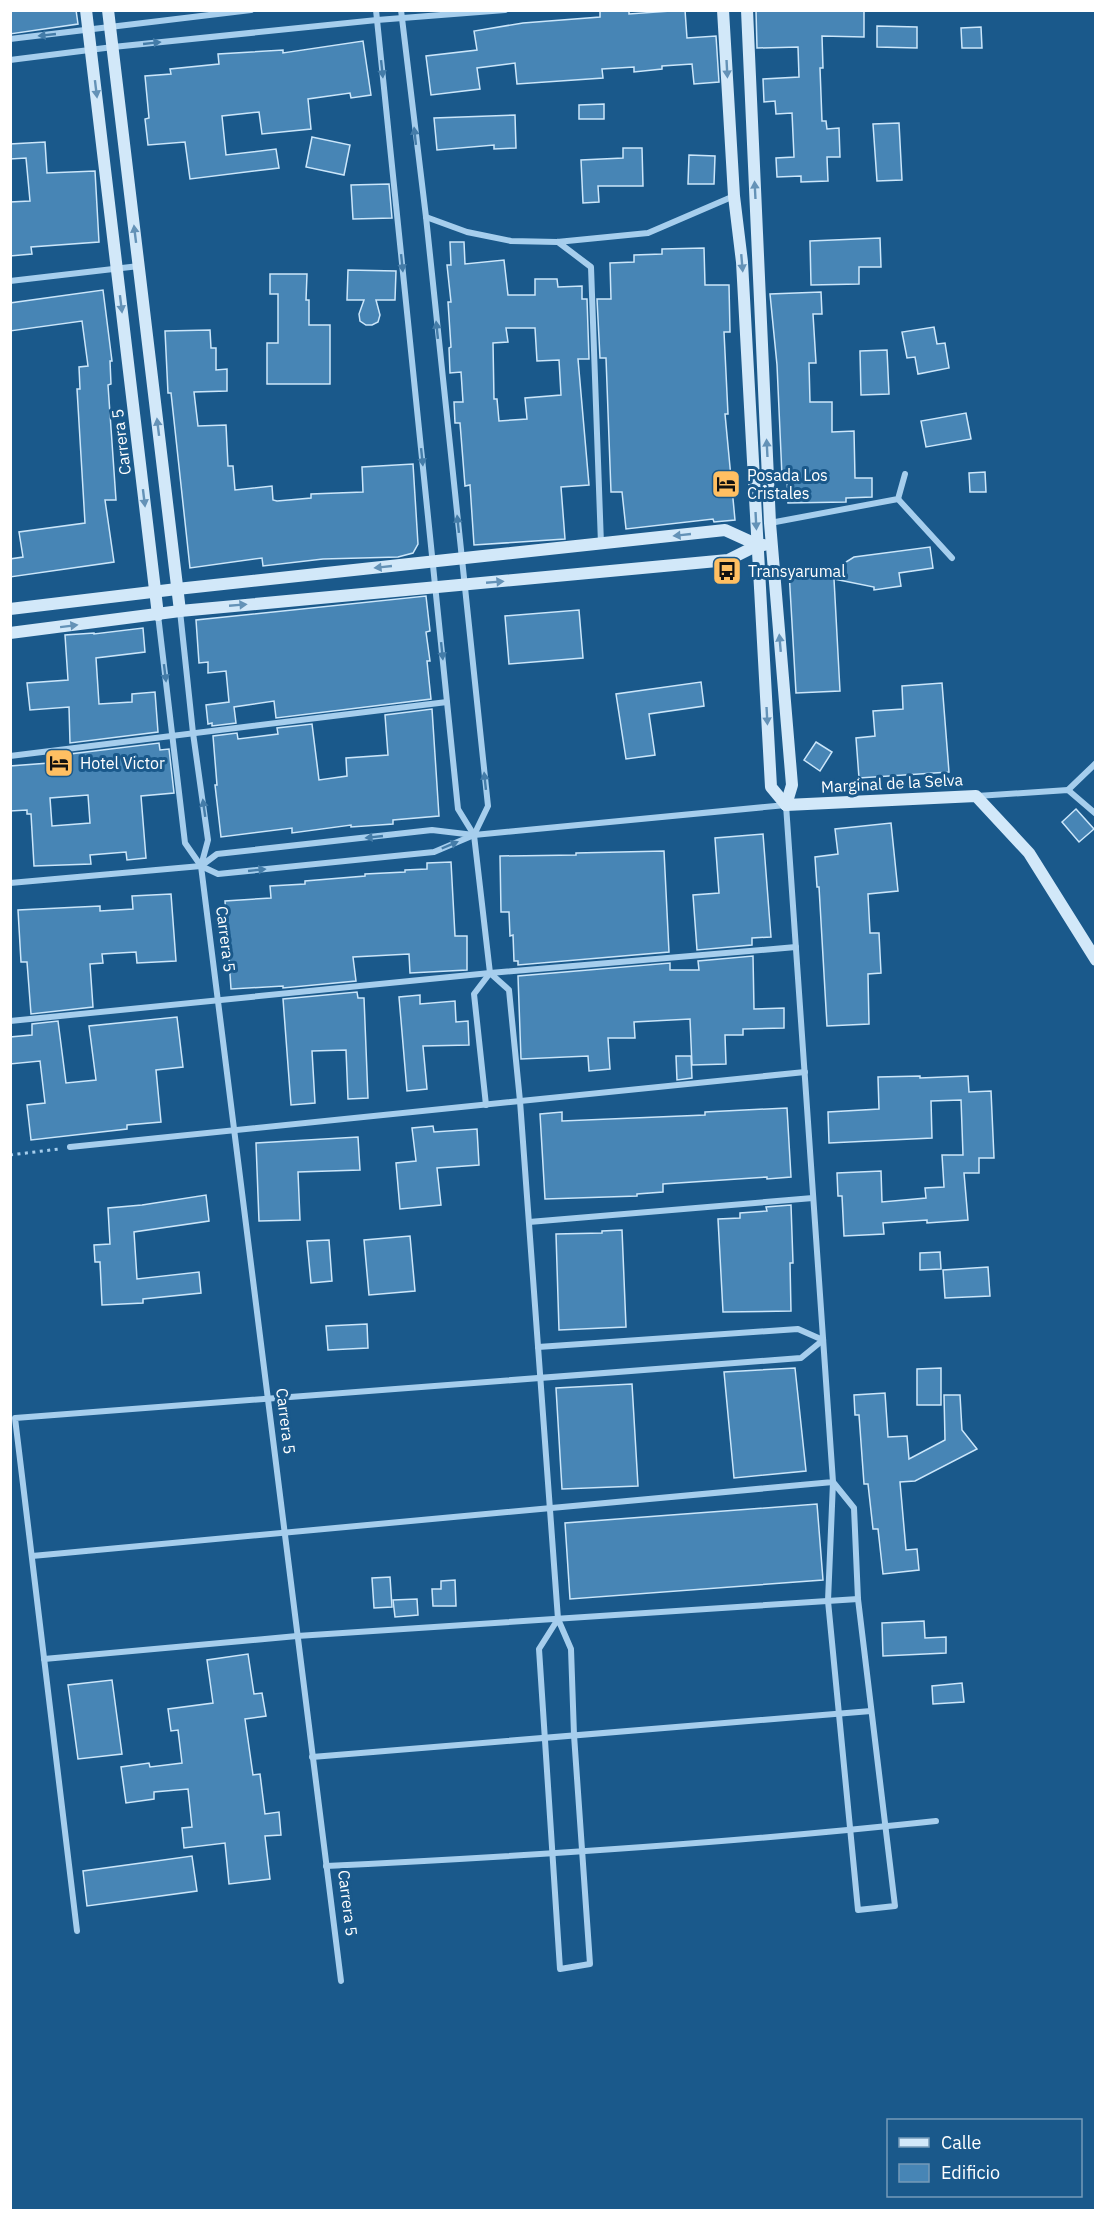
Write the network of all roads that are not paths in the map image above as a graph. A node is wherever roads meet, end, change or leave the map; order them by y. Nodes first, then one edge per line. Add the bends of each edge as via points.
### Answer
1 (86, 10) edge
2 (108, 10) edge
3 (251, 10) edge
4 (376, 10) edge
5 (401, 10) edge
6 (505, 10) edge
7 (723, 10) edge
8 (747, 10) edge
9 (377, 20) junction
10 (402, 20) junction
11 (111, 28) junction
12 (89, 31) junction
13 (10, 39) edge
14 (113, 47) junction
15 (91, 50) junction
16 (10, 60) edge
17 (734, 196) junction
18 (426, 217) junction
19 (558, 242) junction
20 (139, 266) junction
21 (117, 269) junction
22 (10, 281) edge
23 (905, 474) dead end
24 (898, 499) junction
25 (770, 523) junction
26 (601, 544) junction
27 (772, 544) junction
28 (758, 545) junction
29 (461, 558) junction
30 (952, 558) dead end
31 (433, 562) junction
32 (464, 585) junction
33 (435, 588) junction
34 (177, 589) junction
35 (155, 592) junction
36 (10, 609) edge
37 (180, 611) junction
38 (158, 615) junction
39 (10, 633) edge
40 (447, 702) junction
41 (193, 733) junction
42 (172, 736) junction
43 (10, 756) edge
44 (1095, 763) edge
45 (1068, 790) junction
46 (976, 796) junction
47 (786, 805) junction
48 (1095, 814) edge
49 (474, 835) junction
50 (201, 866) junction
51 (10, 883) edge
52 (796, 947) junction
53 (1095, 960) edge
54 (490, 973) junction
55 (217, 1001) junction
56 (10, 1021) edge
57 (805, 1072) junction
58 (520, 1101) junction
59 (486, 1105) junction
60 (234, 1132) junction
61 (70, 1147) road end
62 (813, 1198) junction
63 (529, 1222) junction
64 (823, 1340) junction
65 (538, 1347) junction
66 (540, 1378) junction
67 (267, 1400) junction
68 (833, 1482) junction
69 (550, 1508) junction
70 (283, 1532) junction
71 (32, 1556) junction
72 (858, 1599) junction
73 (828, 1601) junction
74 (558, 1619) junction
75 (297, 1636) junction
76 (44, 1659) junction
77 (871, 1711) junction
78 (838, 1713) junction
79 (574, 1735) junction
80 (544, 1737) junction
81 (312, 1756) junction
82 (936, 1821) dead end
83 (886, 1827) junction
84 (850, 1830) junction
85 (582, 1852) junction
86 (552, 1854) junction
87 (326, 1866) junction
88 (77, 1931) dead end
89 (341, 1981) dead end

1 - 12 street, Carrera 5
2 - 11 street, Carrera 5
3 - 11 street
4 - 9 street
5 - 10 street
6 - 10 street
7 -> 17 street
25 -> 8 street
9 - 10 street
14 -> 9 street
9 -> 31 street
18 -> 10 street
11 - 12 street
11 - 14 street, Carrera 5
12 -> 13 street
12 - 15 street, Carrera 5
14 - 15 street
20 -> 14 street, Carrera 5
15 - 16 street
15 -> 21 street, Carrera 5
17 - 19 street via 648,233
17 -> 28 street via 742,261
18 - 19 street via 468,232 511,241
29 -> 18 street
19 - 26 street via 591,267
20 - 21 street
34 -> 20 street, Carrera 5
21 - 22 street
21 -> 35 street, Carrera 5
23 - 24 street
24 - 25 street
24 - 30 street
25 - 27 street
28 -> 26 street via 725,531
26 - 29 street
27 - 28 street
47 -> 27 street via 792,785
32 -> 28 street via 728,560
28 -> 47 street via 771,787
29 - 31 street
29 - 32 street
31 - 33 street
31 -> 34 street
32 - 33 street
49 -> 32 street via 488,806
37 -> 33 street
33 -> 40 street
34 - 35 street
34 - 37 street, Carrera 5
35 - 36 street
35 - 38 street, Carrera 5
37 - 38 street
37 - 41 street, Carrera 5
39 -> 38 street
38 -> 42 street, Carrera 5
40 - 41 street
40 - 49 street via 458,809
41 - 42 street
50 -> 41 street, Carrera 5 via 208,840
42 - 43 street
42 - 50 street, Carrera 5 via 185,843
44 - 45 street
45 - 46 street
45 - 48 street
46 - 47 street, Marginal de la Selva
46 - 53 street, Marginal de la Selva via 1029,853
47 - 49 street
47 - 52 street
49 -> 50 street via 432,830 241,851 217,854
50 -> 49 street via 218,874 434,852
49 - 54 street
50 - 51 street
50 - 55 street, Carrera 5
52 - 54 street
52 - 57 street
54 - 55 street
54 - 58 street via 509,990
54 - 59 street via 474,994
55 - 56 street
55 - 60 street, Carrera 5
57 - 58 street
57 - 62 street
58 - 59 street
58 - 63 street
59 - 60 street
60 - 61 street
60 - 67 street, Carrera 5
62 - 63 street
62 - 64 street
63 - 65 street
64 - 65 street via 798,1329
64 - 66 street via 801,1358
64 - 68 street
65 - 66 street
66 - 67 street
66 - 69 street
67 - 70 street, Carrera 5
67 - 71 street via 15,1418
68 - 69 street
68 - 72 street via 854,1508
68 - 73 street
69 - 70 street
69 - 74 street
70 - 71 street
70 - 75 street, Carrera 5
71 - 76 street
72 - 73 street
72 - 77 street
73 - 74 street
73 - 78 street
74 - 75 street
74 - 79 street via 571,1649
74 - 80 street via 538,1649
75 - 76 street
75 - 81 street, Carrera 5
76 - 88 street
77 - 78 street
77 - 83 street
78 - 79 street
78 - 84 street
79 - 80 street
79 - 85 street
80 - 81 street
80 - 86 street
81 - 87 street, Carrera 5
82 - 83 street
83 - 84 street
83 - 84 street via 896,1906 858,1910
84 - 85 street
85 - 86 street
85 - 86 street via 590,1964 560,1969
86 - 87 street
87 - 89 street, Carrera 5

